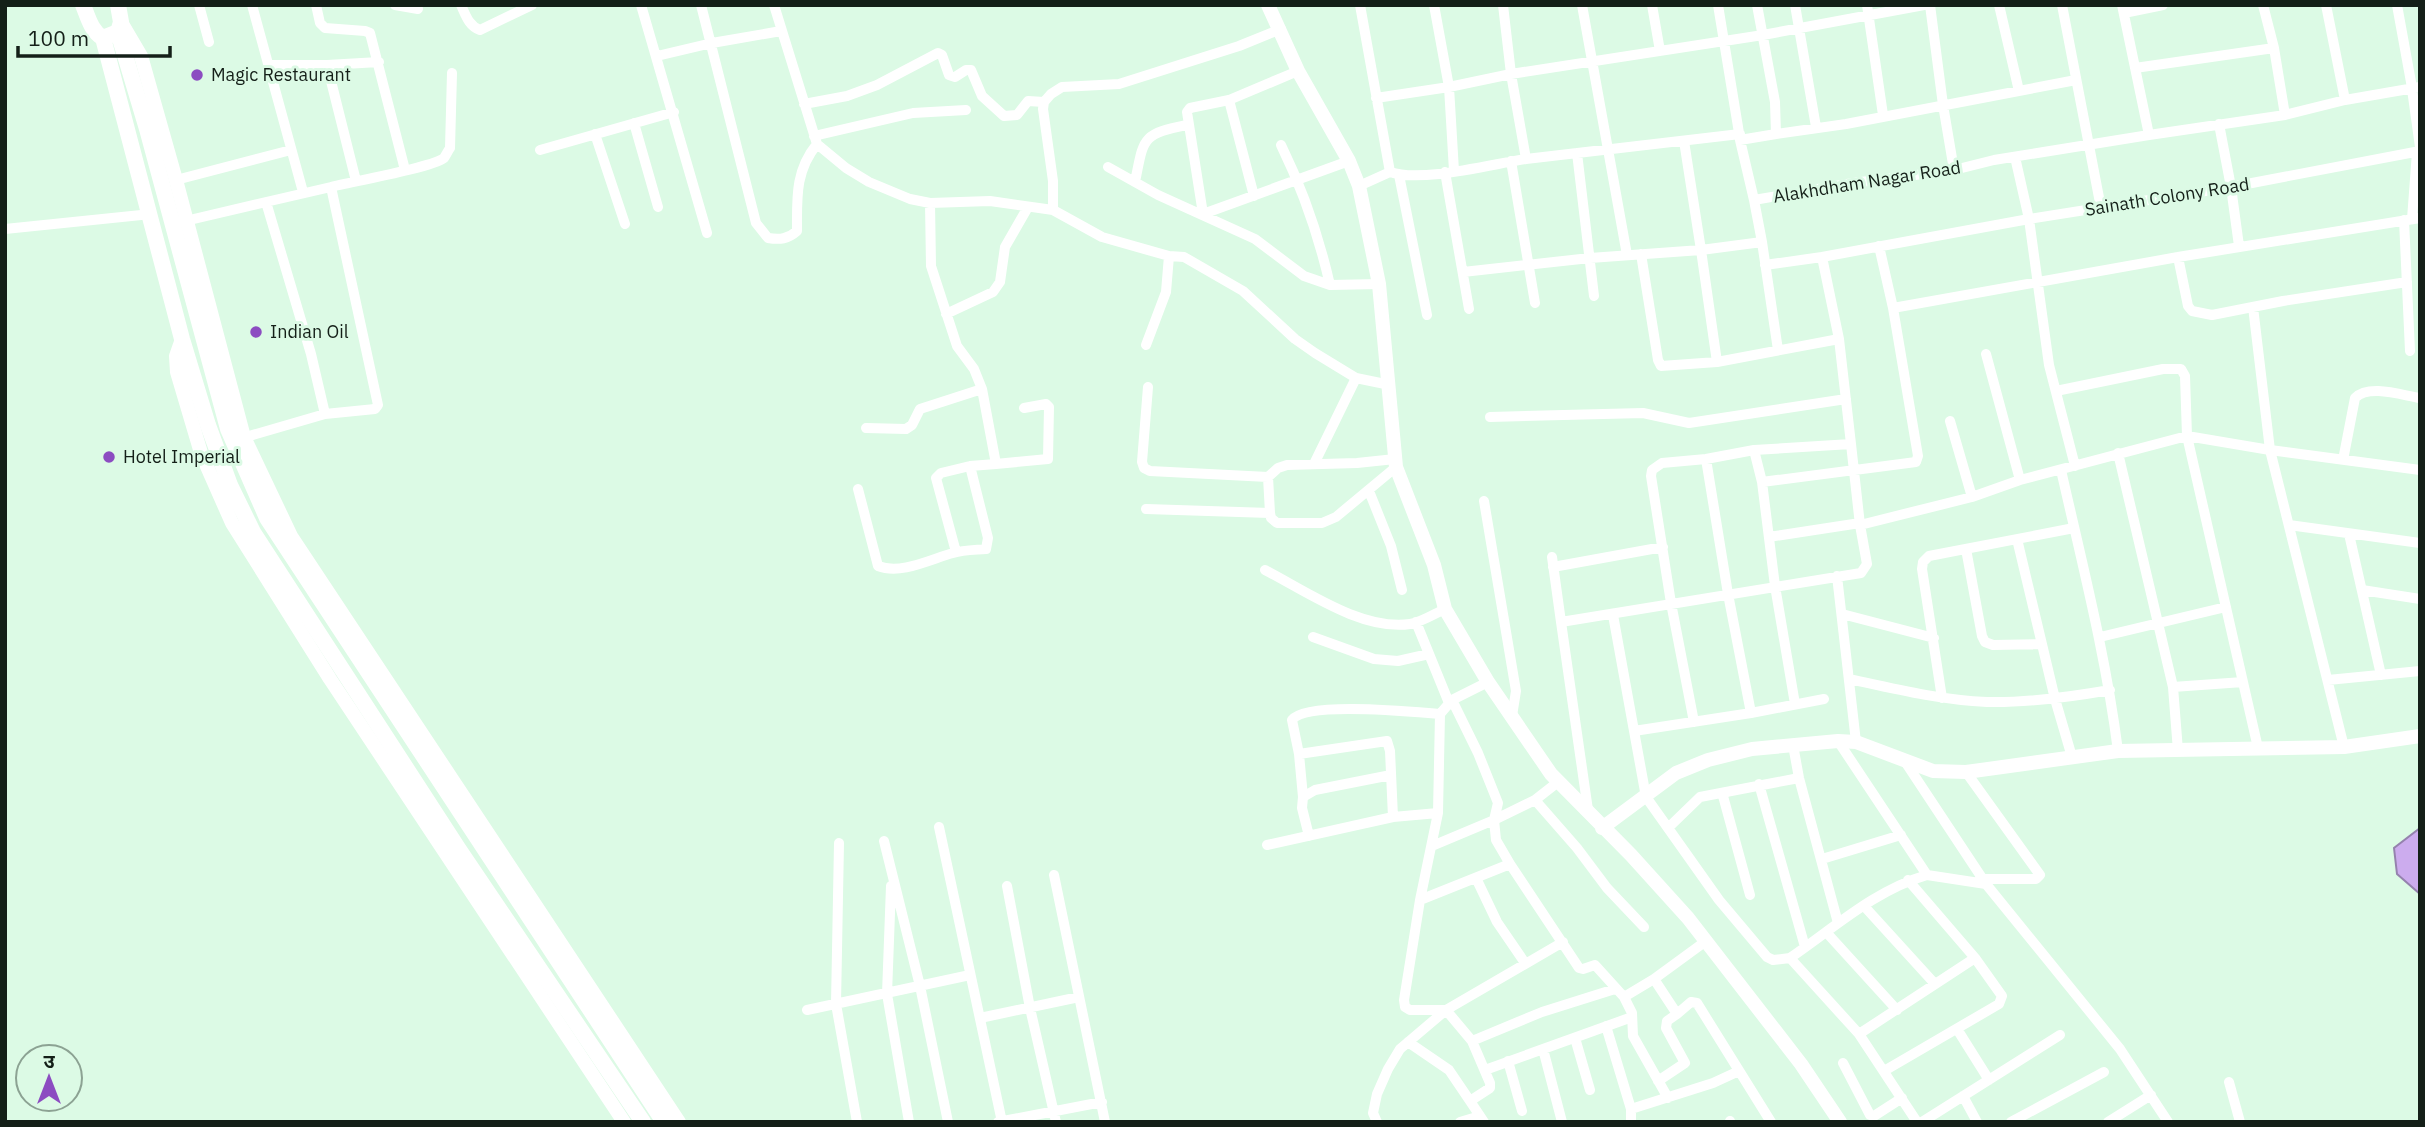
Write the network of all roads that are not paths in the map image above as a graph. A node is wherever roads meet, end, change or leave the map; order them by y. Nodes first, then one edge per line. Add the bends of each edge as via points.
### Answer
1 (83, 5) edge
2 (199, 5) edge
3 (252, 5) edge
4 (316, 5) edge
5 (395, 5) edge
6 (461, 5) edge
7 (532, 5) edge
8 (641, 5) edge
9 (701, 5) edge
10 (774, 5) edge
11 (1360, 5) edge
12 (1434, 5) edge
13 (1503, 5) edge
14 (1582, 5) edge
15 (1652, 5) edge
16 (1718, 5) edge
17 (1757, 5) edge
18 (1795, 5) edge
19 (1924, 5) edge
20 (1930, 5) edge
21 (1999, 5) edge
22 (2062, 5) edge
23 (2163, 5) edge
24 (2263, 5) edge
25 (2326, 5) edge
26 (2396, 5) edge
27 (1270, 6) edge
28 (418, 9) dead end
29 (2123, 9) edge
30 (1867, 11) edge
31 (115, 24) edge
32 (1798, 27) junction
33 (1281, 29) junction
34 (781, 31) junction
35 (1763, 35) junction
36 (1724, 41) junction
37 (209, 42) dead end
38 (712, 43) junction
39 (2274, 48) junction
40 (1660, 51) junction
41 (657, 56) junction
42 (379, 62) junction
43 (1593, 62) junction
44 (268, 65) junction
45 (327, 65) junction
46 (2135, 68) junction
47 (1298, 71) junction
48 (452, 73) dead end
49 (1511, 74) junction
50 (2076, 80) junction
51 (1449, 87) junction
52 (2416, 88) edge
53 (2019, 91) junction
54 (1376, 98) junction
55 (1229, 100) junction
56 (2345, 100) junction
57 (1044, 103) junction
58 (804, 104) junction
59 (1943, 105) junction
60 (967, 110) dead end
61 (674, 112) junction
62 (1883, 115) junction
63 (2285, 115) junction
64 (634, 123) junction
65 (2219, 124) junction
66 (1188, 125) junction
67 (1816, 127) junction
68 (595, 134) junction
69 (1776, 134) junction
70 (2148, 135) junction
71 (1740, 137) junction
72 (816, 140) junction
73 (1684, 141) junction
74 (1281, 145) dead end
75 (2088, 145) junction
76 (291, 150) junction
77 (540, 150) dead end
78 (1607, 150) junction
79 (2419, 150) edge
80 (1577, 153) junction
81 (2015, 157) junction
82 (1526, 159) junction
83 (1349, 162) junction
84 (1511, 162) junction
85 (1108, 167) dead end
86 (405, 170) junction
87 (1954, 170) junction
88 (1450, 171) junction
89 (1395, 174) junction
90 (176, 180) junction
91 (1298, 180) junction
92 (356, 181) junction
93 (1135, 182) junction
94 (1359, 186) junction
95 (331, 187) junction
96 (2231, 187) junction
97 (303, 192) junction
98 (1254, 196) junction
99 (1754, 200) junction
100 (266, 202) junction
101 (930, 203) junction
102 (1028, 206) junction
103 (657, 207) dead end
104 (2101, 208) junction
105 (1053, 210) junction
106 (151, 214) junction
107 (1203, 214) junction
108 (2029, 219) junction
109 (2412, 219) edge
110 (179, 223) junction
111 (625, 224) dead end
112 (5, 229) edge
113 (707, 233) dead end
114 (1762, 242) junction
115 (1879, 246) junction
116 (2239, 246) junction
117 (1701, 250) junction
118 (1641, 254) junction
119 (1627, 255) junction
120 (1169, 256) junction
121 (1822, 257) junction
122 (2178, 257) junction
123 (1590, 258) junction
124 (1528, 264) junction
125 (1765, 265) junction
126 (1463, 272) junction
127 (2038, 281) junction
128 (2407, 282) junction
129 (1379, 284) junction
130 (1330, 285) junction
131 (1594, 296) dead end
132 (1535, 303) dead end
133 (2253, 307) junction
134 (1469, 309) dead end
135 (1893, 309) junction
136 (946, 314) junction
137 (1427, 315) dead end
138 (182, 339) junction
139 (1839, 339) junction
140 (1146, 345) dead end
141 (1778, 351) junction
142 (2410, 351) dead end
143 (1986, 354) dead end
144 (1717, 362) junction
145 (1356, 378) junction
146 (1390, 385) junction
147 (1148, 387) dead end
148 (982, 389) junction
149 (2056, 391) junction
150 (2420, 398) edge
151 (1846, 399) junction
152 (1024, 408) dead end
153 (325, 414) junction
154 (1490, 417) dead end
155 (1950, 421) dead end
156 (866, 428) dead end
157 (2188, 436) junction
158 (238, 439) junction
159 (1852, 444) junction
160 (1754, 450) junction
161 (2270, 450) junction
162 (2118, 453) junction
163 (1706, 459) junction
164 (2343, 460) junction
165 (1396, 463) junction
166 (996, 464) junction
167 (1314, 464) junction
168 (970, 466) junction
169 (2075, 466) junction
170 (1855, 470) junction
171 (2061, 470) junction
172 (2420, 470) edge
173 (1268, 477) junction
174 (2020, 480) junction
175 (1762, 482) junction
176 (858, 489) dead end
177 (1369, 491) junction
178 (1972, 497) junction
179 (1484, 501) dead end
180 (1146, 509) dead end
181 (1270, 513) junction
182 (1860, 524) junction
183 (2289, 526) junction
184 (2074, 528) junction
185 (2349, 534) junction
186 (1769, 537) junction
187 (2017, 539) junction
188 (2420, 543) edge
189 (1664, 547) junction
190 (1966, 549) junction
191 (956, 552) junction
192 (1265, 570) dead end
193 (1837, 576) junction
194 (1775, 586) junction
195 (1402, 590) dead end
196 (2362, 590) junction
197 (1728, 594) junction
198 (2420, 599) edge
199 (1671, 603) junction
200 (2226, 607) junction
201 (1445, 609) junction
202 (1842, 614) junction
203 (1612, 615) junction
204 (1416, 622) junction
205 (1561, 622) junction
206 (2158, 624) junction
207 (1313, 636) dead end
208 (2100, 636) junction
209 (1934, 638) junction
210 (2042, 644) junction
211 (1429, 654) junction
212 (2420, 671) edge
213 (2381, 675) junction
214 (1849, 679) junction
215 (2328, 680) junction
216 (1488, 682) junction
217 (2243, 682) junction
218 (2174, 687) junction
219 (2110, 690) junction
220 (1942, 698) junction
221 (1824, 699) dead end
222 (2055, 699) junction
223 (1451, 701) junction
224 (1795, 704) junction
225 (1751, 713) junction
226 (1440, 714) junction
227 (1511, 716) junction
228 (1694, 722) junction
229 (1634, 731) junction
230 (2420, 736) edge
231 (1838, 741) junction
232 (1856, 742) junction
233 (1793, 745) junction
234 (2344, 747) junction
235 (2258, 748) junction
236 (2118, 751) junction
237 (2178, 751) junction
238 (1299, 754) junction
239 (2073, 757) junction
240 (1903, 759) junction
241 (1966, 772) junction
242 (1391, 775) junction
243 (1799, 778) junction
244 (1558, 782) junction
245 (1759, 784) junction
246 (1726, 792) junction
247 (1303, 797) junction
248 (1646, 797) junction
249 (1535, 800) junction
250 (1438, 813) junction
251 (1589, 814) junction
252 (1393, 817) junction
253 (1494, 820) junction
254 (939, 827) dead end
255 (1602, 828) junction
256 (1668, 828) junction
257 (1901, 835) junction
258 (1309, 836) junction
259 (884, 841) dead end
260 (839, 843) dead end
261 (1266, 845) dead end
262 (1432, 846) junction
263 (1822, 859) junction
264 (1510, 864) junction
265 (1927, 874) junction
266 (891, 875) junction
267 (1054, 875) dead end
268 (1476, 878) junction
269 (1908, 880) junction
270 (1985, 882) junction
271 (1007, 886) dead end
272 (1750, 895) dead end
273 (1420, 900) junction
274 (1864, 906) junction
275 (1838, 923) junction
276 (1644, 927) dead end
277 (1826, 932) junction
278 (1706, 941) junction
279 (1563, 942) junction
280 (1805, 947) junction
281 (1790, 958) junction
282 (1975, 958) junction
283 (1525, 963) junction
284 (970, 975) junction
285 (1654, 979) junction
286 (1935, 984) junction
287 (920, 986) junction
288 (1615, 989) junction
289 (887, 994) junction
290 (1079, 997) junction
291 (1624, 997) junction
292 (836, 1004) junction
293 (1030, 1008) junction
294 (807, 1010) dead end
295 (1446, 1010) junction
296 (1897, 1010) junction
297 (1677, 1014) junction
298 (1632, 1017) junction
299 (980, 1018) junction
300 (1606, 1026) junction
301 (1957, 1029) junction
302 (1859, 1034) junction
303 (2060, 1035) dead end
304 (1575, 1038) junction
305 (1472, 1041) junction
306 (1408, 1042) junction
307 (1544, 1049) junction
308 (1508, 1062) junction
309 (1843, 1063) dead end
310 (1485, 1070) junction
311 (1739, 1071) junction
312 (1884, 1072) junction
313 (2104, 1072) dead end
314 (1989, 1080) junction
315 (1658, 1081) junction
316 (2229, 1082) dead end
317 (1590, 1090) dead end
318 (2151, 1095) junction
319 (1963, 1096) junction
320 (1668, 1098) junction
321 (1902, 1098) junction
322 (1470, 1101) junction
323 (1102, 1102) junction
324 (1631, 1109) junction
325 (1522, 1111) dead end
326 (1055, 1117) edge
327 (1482, 1119) edge
328 (1001, 1121) edge
329 (624, 1122) edge
330 (643, 1122) edge
331 (664, 1122) edge
332 (679, 1122) edge
333 (857, 1122) edge
334 (909, 1122) edge
335 (948, 1122) edge
336 (1105, 1122) edge
337 (1377, 1122) edge
338 (1460, 1122) edge
339 (1562, 1122) edge
340 (1631, 1122) edge
341 (1771, 1122) edge
342 (1840, 1122) edge
343 (1917, 1122) edge
344 (1922, 1122) edge
345 (1977, 1122) edge
346 (2011, 1122) edge
347 (2108, 1122) edge
348 (2168, 1122) edge
349 (2240, 1122) edge

1 - 31 main road via 96,33
2 - 37 street
3 - 44 street
4 - 42 street via 325,29 369,32
5 - 28 street
6 - 7 street via 468,22 480,30
8 - 41 street
9 - 38 street
10 - 34 street
11 - 54 street
12 - 51 street
13 - 49 street
14 - 43 street
15 - 40 street
16 - 36 street
17 - 35 street
18 - 32 street
19 - 30 street
20 - 59 street
21 - 53 street
22 - 50 street
23 - 29 street
24 - 39 street
25 - 56 street
26 - 52 street
27 - 33 street
29 - 46 street
30 - 32 street
30 - 62 street
31 - 90 street via 141,57
31 - 106 main road
31 - 110 main road
32 - 35 street
32 - 67 street
33 - 47 street
33 - 57 street via 1119,84 1062,87
34 - 38 street
34 - 58 street
35 - 36 street
35 - 69 street
36 - 40 street
36 - 71 street
38 - 41 street
38 - 72 street via 756,223 768,238 780,240 797,231 799,184
39 - 46 street
39 - 63 street
40 - 43 street
41 - 61 street
42 - 45 street
42 - 86 street
43 - 49 street
43 - 78 street
44 - 45 street
44 - 76 street
45 - 92 street
46 - 70 street
47 - 55 street
47 - 83 street
48 - 86 street via 450,148 438,161
49 - 51 street
49 - 82 street
50 - 53 street
50 - 75 street
51 - 54 street
51 - 88 street
52 - 56 street, Alakhdham Nagar Road
52 - 79 street
53 - 59 street
54 - 89 street
55 - 66 street via 1191,108 1186,115
55 - 98 street
56 - 63 street, Alakhdham Nagar Road
57 - 58 street via 1028,101 1017,115 1004,116 982,96 971,70 950,75 938,53 877,85
57 - 105 street
58 - 72 street
59 - 62 street
59 - 87 street
60 - 72 street via 913,113
61 - 64 street
61 - 113 street
62 - 67 street
63 - 65 street, Alakhdham Nagar Road
64 - 68 street
64 - 103 street
65 - 70 street, Alakhdham Nagar Road
65 - 96 street
66 - 93 street via 1150,135 1144,142
66 - 107 street
67 - 69 street
68 - 77 street
68 - 111 street
69 - 71 street
70 - 75 street, Alakhdham Nagar Road
71 - 73 street
71 - 99 street
72 - 101 street via 869,182 910,200
73 - 78 street
73 - 117 street
74 - 91 street
75 - 81 street, Alakhdham Nagar Road
75 - 104 street
76 - 90 street
76 - 97 street
78 - 80 street
78 - 119 street
79 - 96 street, Sainath Colony Road
79 - 109 street
80 - 82 street
80 - 123 street
81 - 87 street, Alakhdham Nagar Road
81 - 108 street
82 - 84 street
83 - 91 street
83 - 94 street
84 - 88 street
84 - 124 street
85 - 93 street
86 - 92 street
87 - 99 street, Alakhdham Nagar Road
88 - 89 street
88 - 126 street
89 - 94 street
89 - 137 street
90 - 110 street
91 - 98 street
91 - 130 street
92 - 95 street
93 - 107 street
94 - 129 street
95 - 97 street
95 - 153 street via 378,405
96 - 104 street, Sainath Colony Road
96 - 116 street
97 - 100 street
98 - 107 street
99 - 114 street, Alakhdham Nagar Road
100 - 110 street
100 - 153 street
101 - 102 street via 990,201
101 - 136 street via 931,266
102 - 105 street
102 - 136 street via 1005,247 1000,282 993,292
104 - 108 street, Sainath Colony Road
105 - 120 street via 1102,237
106 - 112 street
106 - 138 main road
107 - 130 street via 1255,239 1304,276
108 - 115 street, Sainath Colony Road
108 - 127 street
109 - 116 street
109 - 128 street
110 - 158 main road
114 - 117 street
114 - 125 street, Alakhdham Nagar Road
115 - 121 street, Sainath Colony Road
115 - 135 street
116 - 122 street
117 - 118 street
117 - 144 street
118 - 119 street
118 - 144 street via 1661,366
119 - 123 street
120 - 140 street via 1166,292
120 - 145 street via 1184,257 1242,292 1295,339
121 - 125 street, Sainath Colony Road
121 - 139 street
122 - 127 street
122 - 133 street via 2192,311 2212,314
123 - 124 street
123 - 131 street
124 - 126 street
124 - 132 street
125 - 141 street, Alakhdham Nagar Road
126 - 134 street
127 - 135 street
127 - 149 street
128 - 133 street
128 - 142 street
129 - 130 street
129 - 146 street
133 - 161 street
135 - 170 street via 1918,456 1916,462
136 - 148 street via 957,346
138 - 329 street via 177,372 201,453 232,523
138 - 330 main road via 216,449 253,532
139 - 141 street
139 - 151 street
141 - 144 street
143 - 174 street
145 - 146 street
145 - 167 street
146 - 165 street
147 - 173 street via 1144,468
148 - 156 street via 920,409 910,428
148 - 166 street
149 - 157 street via 2181,369
149 - 169 street
150 - 164 street via 2361,392 2355,398
151 - 154 street via 1689,423 1643,413
151 - 159 street
152 - 166 street via 1049,407 1048,458
153 - 158 street
155 - 178 street
157 - 161 street
157 - 162 street
157 - 200 street
158 - 331 main road via 267,518
158 - 332 street via 291,536
159 - 160 street
159 - 170 street
160 - 163 street
160 - 175 street
161 - 164 street
161 - 183 street
162 - 169 street
162 - 206 street
163 - 189 street via 1662,463 1652,470
163 - 197 street
164 - 172 street
165 - 167 street
165 - 177 street
165 - 201 street via 1434,565
166 - 168 street
167 - 173 street via 1278,468
168 - 191 street via 936,478
168 - 191 street via 988,544
169 - 171 street
170 - 175 street
170 - 182 street
171 - 174 street
171 - 184 street
173 - 181 street
174 - 178 street
175 - 186 street
176 - 191 street via 878,566 913,566
177 - 181 street via 1322,523 1277,523
177 - 195 street
178 - 182 street
179 - 227 street via 1516,691
180 - 181 street
182 - 186 street
182 - 193 street via 1866,568
183 - 185 street
183 - 215 street
184 - 187 street
184 - 208 street
185 - 188 street
185 - 196 street
186 - 194 street
187 - 190 street
187 - 210 street
189 - 199 street
189 - 205 street via 1553,562
190 - 209 street via 1929,556 1923,562
190 - 210 street via 1986,642
192 - 204 street via 1353,615 1389,625
193 - 194 street
193 - 202 street
194 - 197 street
194 - 224 street
196 - 198 street
196 - 213 street
197 - 199 street
197 - 225 street
199 - 203 street
199 - 228 street
200 - 206 street
200 - 217 street
201 - 204 street
201 - 216 street
202 - 209 street
202 - 214 street
203 - 205 street
203 - 229 street
204 - 211 street
205 - 251 street
206 - 208 street
206 - 218 street
207 - 211 street via 1374,659 1398,661
208 - 219 street
209 - 220 street
210 - 222 street
211 - 223 street
212 - 213 street
213 - 215 street
214 - 220 street
214 - 232 street
215 - 234 street
216 - 223 street
216 - 227 street
217 - 218 street
217 - 235 street
218 - 237 street
219 - 222 street
219 - 236 street
220 - 222 street via 1989,702
221 - 224 street
222 - 239 street
223 - 226 street
223 - 253 street via 1498,803
224 - 225 street
225 - 228 street
226 - 238 street via 1342,709 1295,715
226 - 250 street
227 - 244 street
228 - 229 street
229 - 248 street
230 - 234 street
231 - 232 street
231 - 233 street
231 - 257 street
232 - 240 street
233 - 243 street
233 - 248 street via 1708,760 1676,773
234 - 235 street
235 - 237 street
236 - 237 street
236 - 239 street
238 - 242 street via 1387,741
238 - 247 street
239 - 241 street
240 - 241 street via 1933,771
240 - 270 street
241 - 270 street via 2040,874 2036,879
242 - 247 street via 1315,790
242 - 252 street
243 - 245 street
243 - 263 street
244 - 249 street
244 - 251 street
245 - 246 street
245 - 280 street
246 - 256 street via 1700,797
246 - 272 street via 1723,800
247 - 258 street
248 - 255 street
248 - 256 street
249 - 253 street
249 - 276 street
250 - 252 street
250 - 262 street
251 - 255 street
252 - 258 street
253 - 262 street
253 - 264 street via 1496,840
254 - 284 street
255 - 278 street
256 - 281 street via 1767,957
257 - 263 street
257 - 265 street
258 - 261 street
259 - 266 street
260 - 292 street
262 - 273 street
263 - 275 street
264 - 268 street
264 - 279 street
265 - 269 street
265 - 270 street
266 - 287 street
266 - 289 street
267 - 290 street
268 - 273 street
268 - 283 street via 1497,922
269 - 274 street
269 - 282 street
270 - 318 street via 2120,1049
271 - 293 street
273 - 295 street via 1405,1007
274 - 275 street
274 - 286 street
275 - 277 street
277 - 280 street
277 - 296 street
278 - 285 street
278 - 342 street
279 - 283 street
279 - 288 street via 1580,968 1595,965
280 - 281 street
281 - 302 street
282 - 286 street
282 - 301 street via 2002,996 1999,1004
283 - 295 street
284 - 287 street
284 - 299 street
285 - 291 street
285 - 297 street
286 - 296 street
287 - 289 street
287 - 335 street
288 - 291 street
288 - 305 street
289 - 292 street
289 - 334 street
290 - 293 street
290 - 323 street
291 - 298 street
292 - 294 street
292 - 333 street
293 - 299 street
293 - 326 street
295 - 305 street
295 - 306 street
296 - 302 street
297 - 311 street via 1691,1002 1697,1003
297 - 315 street via 1667,1021 1666,1028 1685,1063
298 - 300 street
298 - 315 street via 1633,1036
299 - 328 street
300 - 304 street
300 - 324 street
301 - 312 street
301 - 314 street
302 - 312 street
303 - 314 street
304 - 307 street
304 - 317 street
305 - 310 street
306 - 322 street via 1448,1070
306 - 337 street via 1377,1094 1373,1113
307 - 308 street
307 - 339 street
308 - 310 street
308 - 325 street
309 - 321 street via 1870,1115
310 - 322 street via 1490,1088
311 - 320 street
311 - 341 street
312 - 321 street
313 - 346 street
314 - 319 street
315 - 320 street
316 - 349 street
318 - 347 street
318 - 348 street
319 - 344 street
319 - 345 street
320 - 324 street
321 - 343 street
322 - 327 street
323 - 326 street
323 - 336 street
324 - 340 street
326 - 328 street
327 - 338 street

